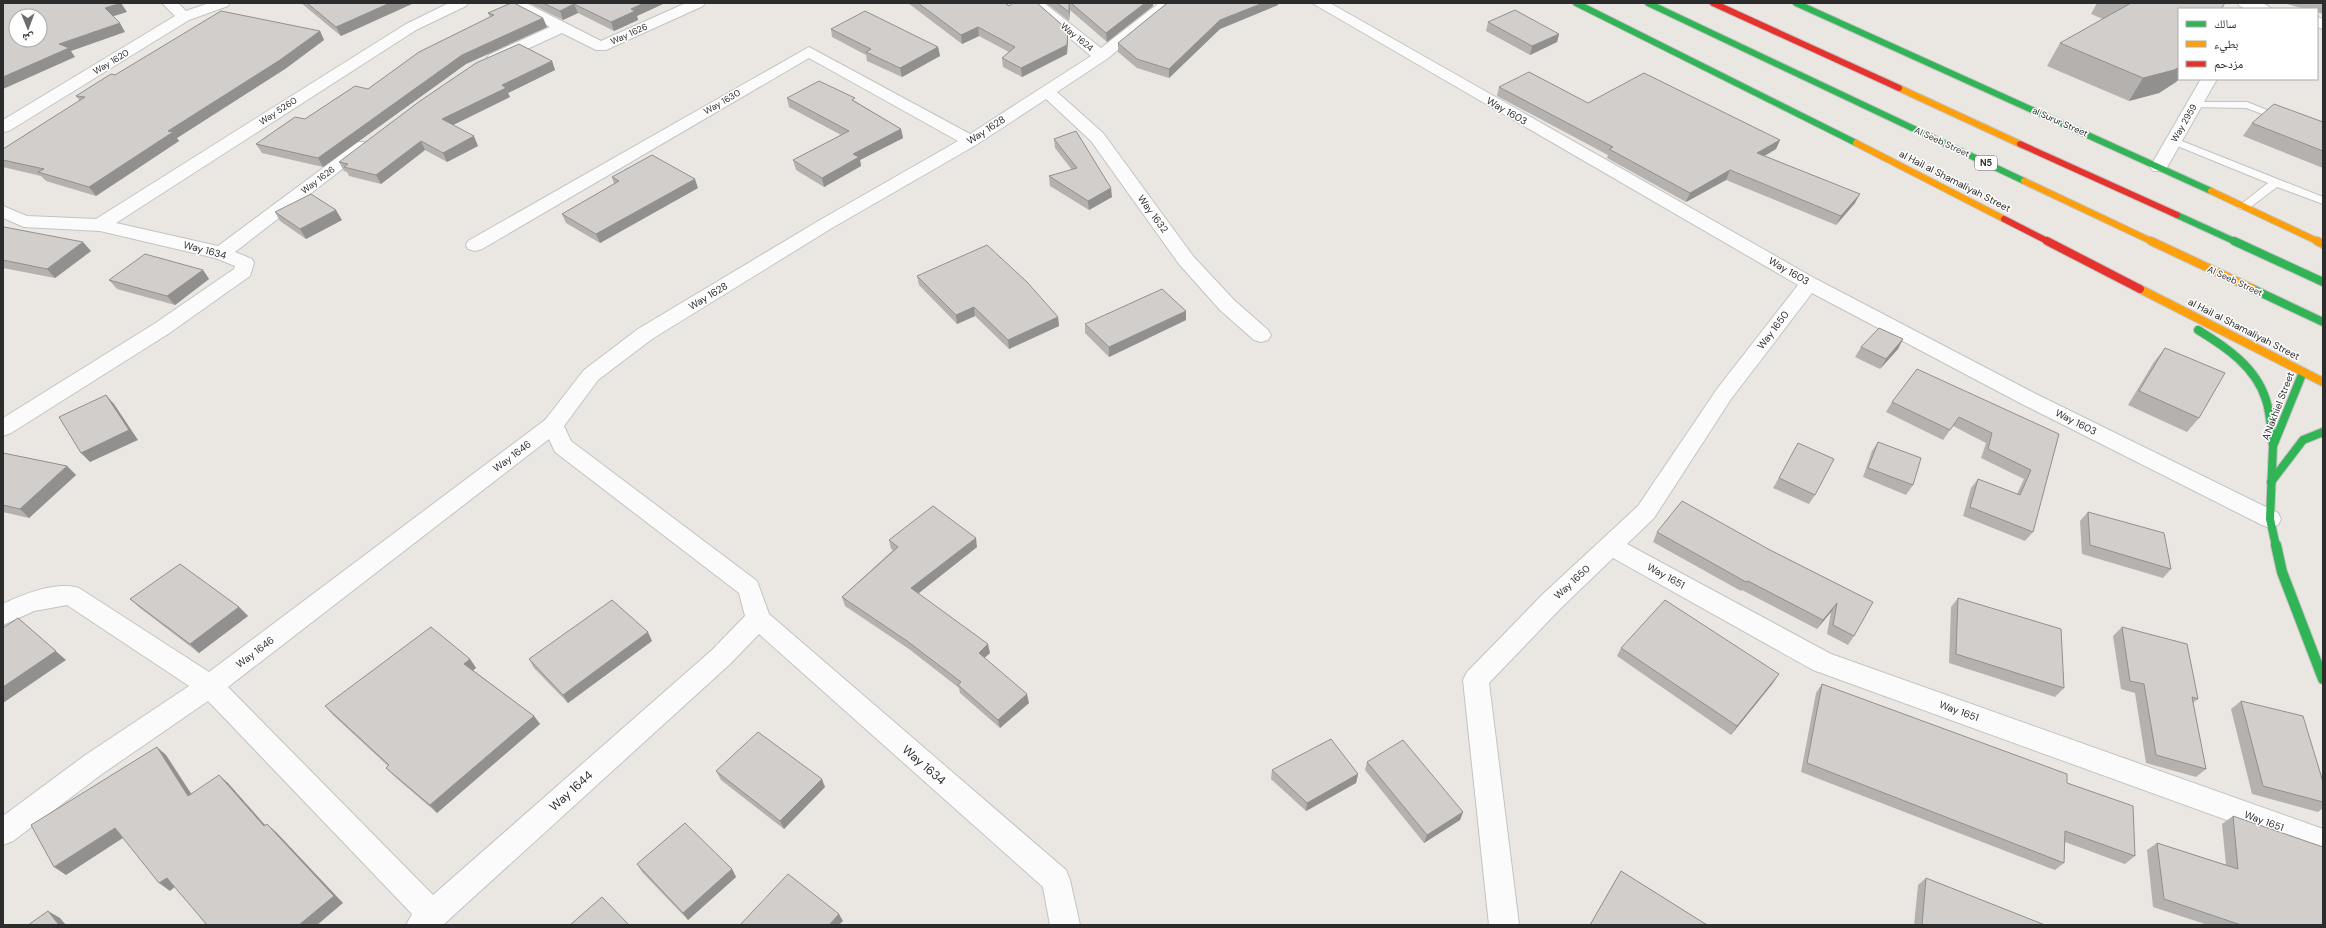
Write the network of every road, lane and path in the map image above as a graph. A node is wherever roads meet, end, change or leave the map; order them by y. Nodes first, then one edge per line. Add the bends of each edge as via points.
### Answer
1 (169, 3) edge
2 (223, 3) edge
3 (460, 3) edge
4 (515, 3) edge
5 (698, 3) edge
6 (1035, 3) edge
7 (1168, 3) edge
8 (1319, 3) edge
9 (1576, 3) edge
10 (1648, 3) edge
11 (1713, 3) edge
12 (1796, 3) edge
13 (184, 17) junction
14 (562, 27) junction
15 (1101, 56) junction
16 (480, 64) edge
17 (2208, 80) edge
18 (1046, 91) junction
19 (2195, 105) junction
20 (2295, 123) edge
21 (3, 127) edge
22 (379, 134) edge
23 (970, 141) junction
24 (2174, 141) junction
25 (2159, 167) junction
26 (2276, 182) junction
27 (2323, 201) edge
28 (2244, 207) junction
29 (3, 211) edge
30 (24, 221) junction
31 (100, 225) junction
32 (3, 233) edge
33 (2323, 244) edge
34 (475, 245) dead end
35 (221, 253) junction
36 (2072, 254) junction
37 (1809, 282) junction
38 (2323, 282) edge
39 (2323, 322) edge
40 (1261, 335) dead end
41 (2303, 372) junction
42 (2323, 382) edge
43 (553, 425) junction
44 (3, 428) edge
45 (2323, 432) edge
46 (2273, 446) junction
47 (2271, 482) junction
48 (2270, 519) junction
49 (1611, 546) junction
50 (3, 615) edge
51 (758, 619) junction
52 (2323, 679) edge
53 (210, 686) junction
54 (3, 832) edge
55 (2323, 842) edge
56 (427, 920) edge
57 (1065, 925) edge
58 (1504, 925) edge

1 - 13 street
2 - 13 street, Way 1620
3 - 31 street, Way 5260 via 411,27
4 - 14 street, Way 1626
5 - 14 street, Way 1626 via 601,47
6 - 15 street, Way 1624
7 - 15 street, Way 1628
8 - 37 street, Way 1603
9 - 36 main road, al Hail al Shamaliyah Street
10 - 39 main road, Al Seeb Street / N5
11 - 38 main road
12 - 25 main road, al Surur Street
13 - 21 street, Way 1620
14 - 16 street
15 - 18 street, Way 1628
17 - 19 street, Way 2959
18 - 23 street, Way 1628
18 - 40 street, Way 1632 via 1097,137 1186,260 1227,305
19 - 20 lane via 2247,105
19 - 24 street, Way 2959
22 - 35 street, Way 1626
23 - 34 street, Way 1630 via 809,52
23 - 43 street, Way 1628 via 826,224 645,334 591,375
24 - 25 street, Way 2959
24 - 26 lane
25 - 28 main road, al Surur Street
26 - 27 lane
26 - 28 lane
28 - 33 main road, al Surur Street
29 - 30 street, Way 1634
30 - 31 street, Way 1634
30 - 32 street
31 - 35 street, Way 1634
35 - 44 street, Way 1634 via 245,263 244,272 166,326
36 - 41 main road, al Hail al Shamaliyah Street
36 - 46 main road via 2205,334 2233,356 2252,375 2264,394
37 - 48 street, Way 1603 via 2027,398
37 - 49 street, Way 1650 via 1724,394 1646,512
41 - 42 main road, al Hail al Shamaliyah Street
41 - 46 main road, A'Nakhiel Street
43 - 51 street via 563,446 749,588
43 - 53 street, Way 1646
45 - 47 main road via 2303,440
46 - 47 main road, A'Nakhiel Street
47 - 48 main road, A'Nakhiel Street
48 - 52 main road, A'Nakhiel Street via 2282,572
49 - 55 street, Way 1651 via 1822,662
49 - 58 street, Way 1650 via 1552,601 1476,680
50 - 53 street via 30,602 70,595
51 - 56 street, Way 1644 via 721,656
51 - 57 street, Way 1634 via 1056,880
53 - 54 street, Way 1646 via 93,765
53 - 56 street

